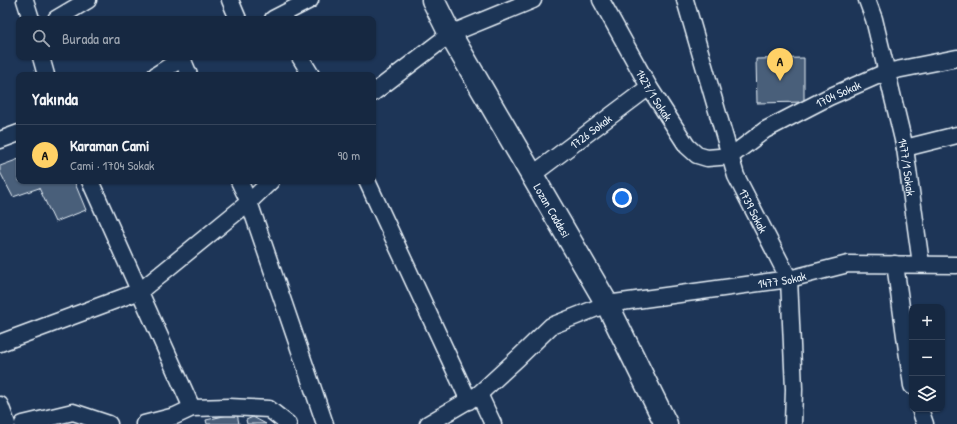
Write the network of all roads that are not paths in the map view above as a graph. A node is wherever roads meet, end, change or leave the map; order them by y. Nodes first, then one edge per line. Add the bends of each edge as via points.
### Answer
1 (25, 0) edge
2 (88, 0) edge
3 (230, 0) edge
4 (310, 0) edge
5 (433, 0) edge
6 (533, 0) edge
7 (601, 0) edge
8 (685, 0) edge
9 (867, 0) edge
10 (30, 16) edge
11 (61, 16) edge
12 (237, 16) edge
13 (281, 16) edge
14 (450, 34) junction
15 (957, 58) edge
16 (42, 60) edge
17 (180, 60) edge
18 (184, 60) edge
19 (302, 60) edge
20 (45, 72) edge
21 (161, 72) edge
22 (188, 72) edge
23 (309, 72) edge
24 (886, 72) junction
25 (649, 86) junction
26 (376, 91) edge
27 (16, 134) edge
28 (957, 135) edge
29 (0, 140) edge
30 (905, 148) junction
31 (731, 156) junction
32 (532, 175) junction
33 (91, 184) edge
34 (240, 184) edge
35 (268, 184) edge
36 (368, 184) edge
37 (249, 202) junction
38 (895, 264) junction
39 (921, 264) junction
40 (957, 265) edge
41 (789, 279) junction
42 (140, 291) junction
43 (607, 304) junction
44 (0, 343) edge
45 (911, 376) edge
46 (474, 397) junction
47 (0, 405) edge
48 (192, 408) junction
49 (921, 412) edge
50 (176, 420) edge
51 (7, 424) edge
52 (23, 424) edge
53 (109, 424) edge
54 (144, 424) edge
55 (288, 424) edge
56 (325, 424) edge
57 (428, 424) edge
58 (493, 424) edge
59 (666, 424) edge
60 (793, 424) edge
61 (925, 424) edge

1 - 10 street
2 - 11 street
3 - 12 street
4 - 13 street
5 - 14 main road, Lozan Caddesi
6 - 14 street
7 - 25 street, 1427/1 Sokak
8 - 31 street, 1739 Sokak
9 - 24 street, 1477/1 Sokak
14 - 26 street
14 - 32 main road, Lozan Caddesi
15 - 24 street, 1704 Sokak
16 - 20 street
17 - 21 street
18 - 22 street
19 - 23 street
24 - 30 street, 1477/1 Sokak
24 - 31 street, 1704 Sokak via 829,97 765,130
25 - 31 street, 1427/1 Sokak via 687,146 697,155 707,158
25 - 32 street, 1726 Sokak
27 - 29 street
28 - 30 street
30 - 39 street, 1477/1 Sokak
31 - 41 street, 1739 Sokak via 736,176
32 - 43 main road, Lozan Caddesi
33 - 42 street
34 - 37 street
35 - 37 street
36 - 46 street
37 - 42 street
37 - 56 street
38 - 39 street, 1477 Sokak
38 - 41 street, 1477 Sokak via 848,264
38 - 45 street
39 - 40 street, 1477 Sokak
41 - 43 street, 1477 Sokak
41 - 60 street, 1739 Sokak
42 - 44 street
42 - 48 street
43 - 46 street, 1477 Sokak via 551,326
43 - 59 main road, Lozan Caddesi
46 - 57 street, 1477 Sokak
46 - 58 street
47 - 51 street
48 - 50 street
48 - 55 street via 269,409
49 - 61 street
50 - 54 street
52 - 53 street via 73,412

